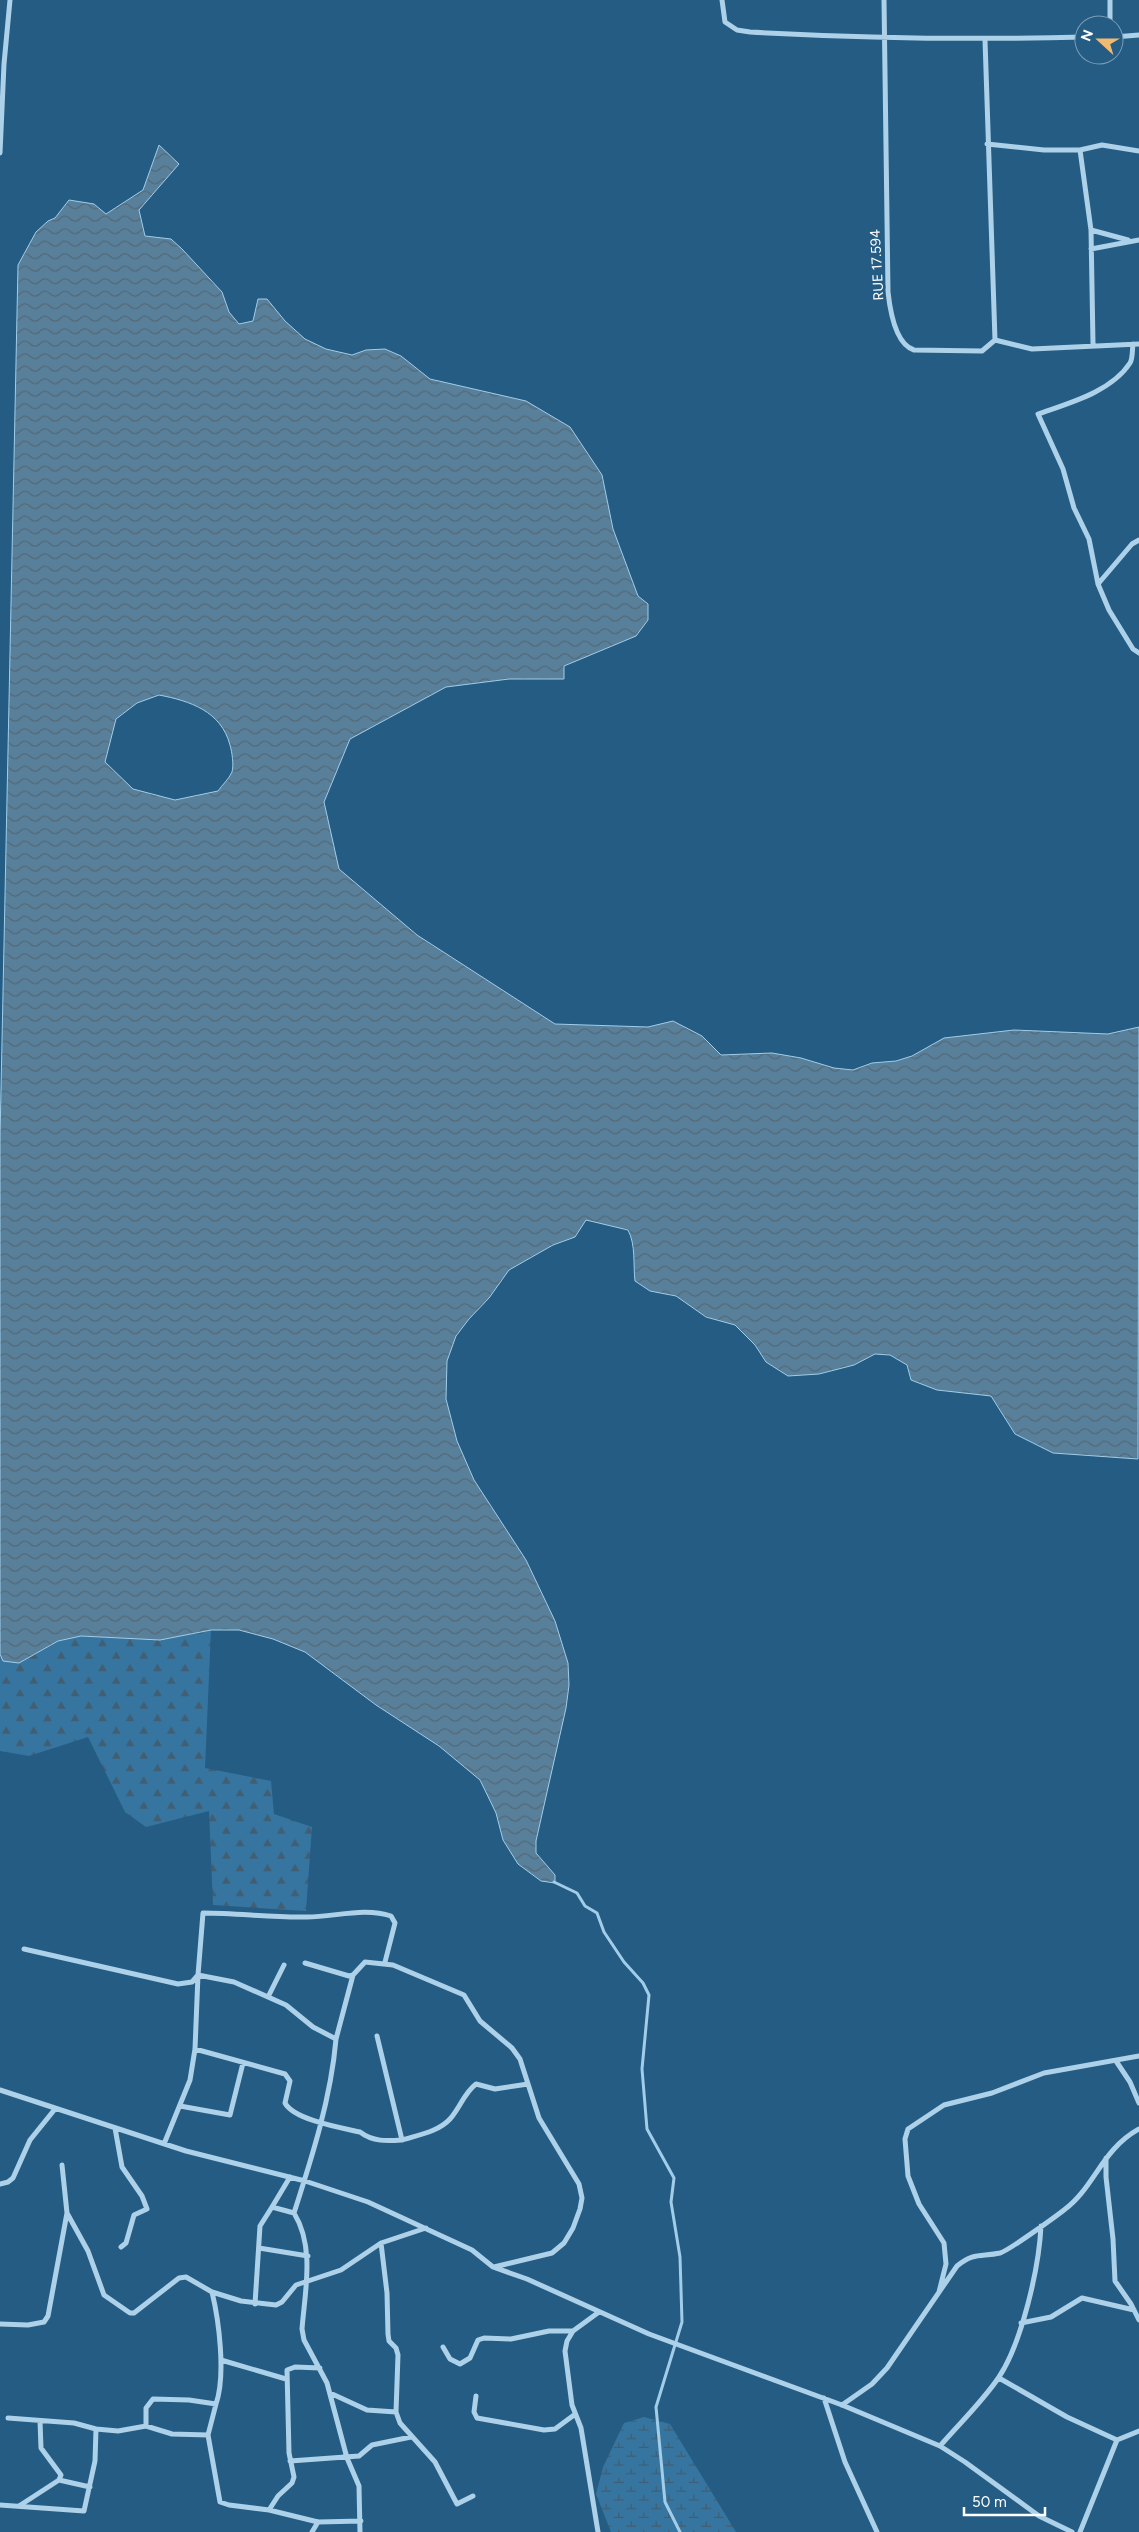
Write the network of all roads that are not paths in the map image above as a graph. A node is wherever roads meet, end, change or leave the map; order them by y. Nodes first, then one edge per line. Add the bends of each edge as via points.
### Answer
1 (10, 0) edge
2 (722, 0) edge
3 (884, 0) edge
4 (1110, 0) edge
5 (1110, 15) edge
6 (1139, 35) edge
7 (1124, 36) edge
8 (1074, 37) edge
9 (885, 39) junction
10 (985, 40) junction
11 (987, 144) junction
12 (1080, 150) junction
13 (1139, 152) edge
14 (0, 153) edge
15 (1091, 230) junction
16 (1128, 240) junction
17 (1139, 240) edge
18 (1092, 249) junction
19 (995, 340) junction
20 (1093, 344) junction
21 (1136, 344) edge
22 (1139, 540) edge
23 (1098, 584) junction
24 (1139, 653) edge
25 (24, 1949) dead end
26 (385, 1962) junction
27 (305, 1963) dead end
28 (284, 1964) dead end
29 (198, 1975) junction
30 (353, 1975) junction
31 (268, 1998) junction
32 (377, 2036) dead end
33 (336, 2039) junction
34 (195, 2049) junction
35 (1139, 2056) edge
36 (1116, 2061) junction
37 (243, 2063) junction
38 (528, 2084) junction
39 (0, 2090) edge
40 (1139, 2103) edge
41 (180, 2106) junction
42 (55, 2109) junction
43 (321, 2122) junction
44 (115, 2128) junction
45 (1139, 2129) edge
46 (402, 2140) junction
47 (164, 2144) junction
48 (1106, 2158) junction
49 (62, 2165) dead end
50 (290, 2177) junction
51 (304, 2181) junction
52 (0, 2184) edge
53 (272, 2207) junction
54 (67, 2213) junction
55 (294, 2213) junction
56 (1041, 2226) junction
57 (427, 2228) junction
58 (381, 2243) junction
59 (121, 2247) dead end
60 (259, 2248) junction
61 (308, 2256) junction
62 (493, 2268) junction
63 (305, 2282) junction
64 (212, 2292) junction
65 (939, 2292) junction
66 (255, 2304) junction
67 (1134, 2310) junction
68 (599, 2312) junction
69 (1139, 2320) edge
70 (0, 2324) edge
71 (1021, 2324) junction
72 (573, 2331) junction
73 (443, 2347) dead end
74 (221, 2360) junction
75 (320, 2368) junction
76 (999, 2378) junction
77 (286, 2379) junction
78 (330, 2393) junction
79 (476, 2396) dead end
80 (824, 2398) junction
81 (216, 2404) junction
82 (842, 2405) junction
83 (396, 2412) junction
84 (574, 2415) junction
85 (8, 2418) dead end
86 (40, 2421) junction
87 (146, 2426) junction
88 (96, 2429) junction
89 (1139, 2431) edge
90 (208, 2435) junction
91 (411, 2437) junction
92 (1117, 2440) junction
93 (940, 2446) junction
94 (347, 2458) junction
95 (290, 2461) junction
96 (59, 2480) junction
97 (90, 2487) junction
98 (473, 2496) dead end
99 (0, 2505) edge
100 (18, 2506) junction
101 (269, 2510) junction
102 (361, 2521) junction
103 (318, 2522) junction
104 (312, 2532) edge
105 (360, 2532) edge
106 (598, 2532) edge
107 (877, 2532) edge
108 (1072, 2532) edge
109 (1080, 2532) edge

1 - 14 street
2 - 9 street via 723,18 737,30
3 - 9 street, RUE 17.594
4 - 5 street
6 - 7 street
8 - 10 street
9 - 10 street
9 - 19 street, RUE 17.594 via 888,292 896,327 905,345 914,350 982,351
10 - 11 street
11 - 12 street
11 - 19 street
12 - 13 street via 1102,145
12 - 15 street
15 - 16 street
15 - 18 street
16 - 17 street
16 - 18 street
18 - 20 street
19 - 20 street via 1032,349
20 - 21 street
21 - 23 street via 1131,362 1111,383 1038,414 1089,539
22 - 23 street
23 - 24 street via 1109,610 1133,650
25 - 29 street via 178,1984 192,1982
26 - 29 street via 395,1923 391,1916 380,1912 337,1913 308,1918 203,1913
26 - 30 street via 365,1962
26 - 38 street via 464,1995 480,2021 520,2059
27 - 30 street via 345,1976
28 - 31 street
29 - 31 street via 234,1982
29 - 34 street
30 - 33 street
31 - 33 street via 286,2005 312,2028
32 - 46 street
33 - 43 street
34 - 37 street
34 - 41 street via 190,2080
35 - 36 street
36 - 40 street
36 - 65 street via 1052,2070 992,2093 957,2101 934,2110 908,2129 904,2139 908,2176 919,2204 944,2242 946,2264
37 - 41 street via 230,2115
37 - 43 street via 285,2074 290,2082 285,2103 288,2109
38 - 46 street via 495,2089 476,2084 449,2120 436,2129
38 - 62 street via 539,2118 580,2184 580,2209 564,2243 552,2253
39 - 42 street
41 - 47 street
42 - 44 street
42 - 52 street via 30,2140 12,2178
43 - 46 street via 374,2139
43 - 51 street
44 - 47 street
44 - 59 street via 122,2167 147,2209 134,2215 126,2243
45 - 48 street via 1120,2141
47 - 50 street
48 - 56 street via 1077,2198
48 - 67 street via 1115,2281
49 - 54 street
50 - 51 street
50 - 53 street
51 - 55 street
51 - 57 street via 368,2202
53 - 55 street
53 - 60 street via 260,2226
54 - 64 street via 88,2251 104,2295 126,2312 134,2313 179,2278 186,2277
54 - 70 street via 48,2316 44,2322 28,2325
55 - 61 street
56 - 65 street via 1000,2253 966,2259 957,2266
56 - 71 street
57 - 58 street
57 - 62 street via 472,2250
58 - 63 street via 342,2270
58 - 83 street via 389,2341 398,2355
60 - 61 street
60 - 66 street
61 - 63 street
62 - 68 street via 528,2279
63 - 66 street via 293,2288 276,2305
63 - 75 street via 302,2329 304,2340
64 - 66 street
64 - 74 street
65 - 82 street via 888,2368
67 - 69 street
67 - 71 street via 1082,2298 1051,2317
68 - 72 street
68 - 80 street via 670,2342
71 - 76 street
72 - 73 street via 538,2332 511,2339 484,2338 478,2340 470,2358 460,2364 450,2360
72 - 84 street via 565,2351
74 - 77 street
74 - 81 street
75 - 77 street via 290,2368
75 - 78 street
76 - 92 street
76 - 93 street
77 - 95 street
78 - 83 street via 367,2410
78 - 94 street
79 - 84 street via 474,2412 478,2418 544,2430 555,2429
80 - 82 street
80 - 107 street via 845,2462
81 - 87 street via 153,2399 146,2408
81 - 90 street
82 - 93 street
83 - 91 street
84 - 106 street via 581,2428
85 - 86 street
86 - 88 street via 74,2423
86 - 96 street via 41,2448 58,2469
87 - 88 street via 118,2431
87 - 90 street via 172,2434
88 - 97 street
89 - 92 street
90 - 101 street via 220,2502
91 - 94 street via 372,2445 360,2456
91 - 98 street via 435,2462 457,2504
92 - 109 street
93 - 108 street via 1039,2516
94 - 95 street
94 - 102 street via 359,2486
95 - 101 street via 294,2477 292,2483
96 - 97 street
96 - 100 street
97 - 100 street via 84,2511
99 - 100 street
101 - 103 street
102 - 103 street
102 - 105 street
103 - 104 street

